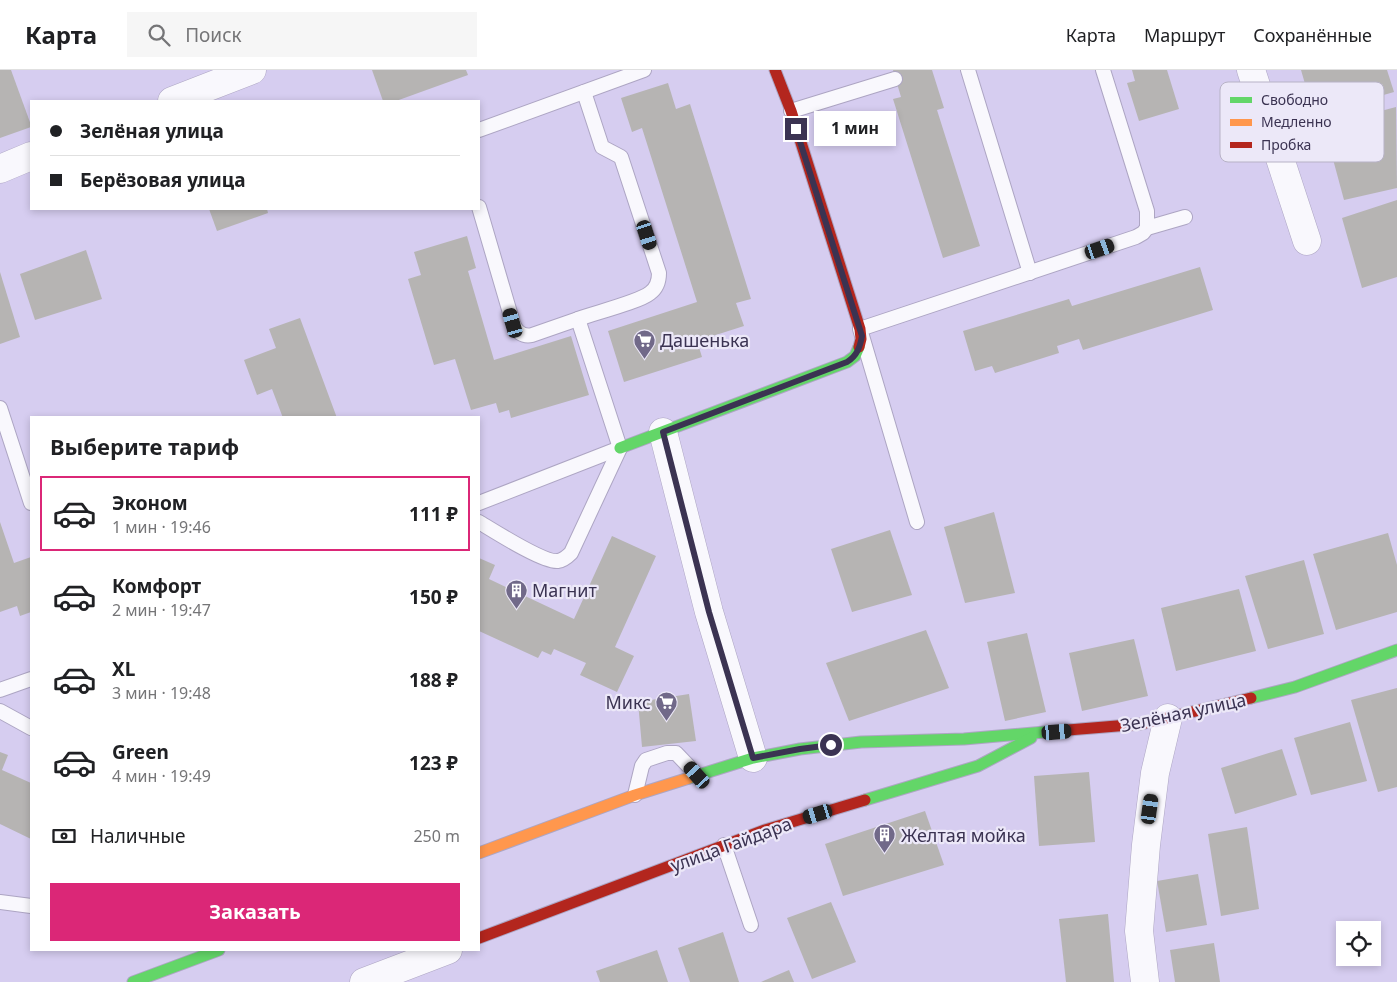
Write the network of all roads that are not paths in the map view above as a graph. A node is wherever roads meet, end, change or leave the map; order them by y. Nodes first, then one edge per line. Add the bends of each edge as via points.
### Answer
1 (252, 70) edge
2 (644, 70) edge
3 (775, 70) edge
4 (968, 70) edge
5 (1103, 70) edge
6 (1251, 70) edge
7 (895, 79) dead end
8 (1255, 82) edge
9 (584, 92) junction
10 (175, 100) edge
11 (791, 111) junction
12 (480, 130) edge
13 (30, 156) edge
14 (1281, 162) edge
15 (0, 169) edge
16 (480, 210) edge
17 (1185, 217) dead end
18 (1148, 228) junction
19 (1307, 240) dead end
20 (1030, 272) junction
21 (578, 319) junction
22 (860, 329) junction
23 (867, 354) junction
24 (847, 362) junction
25 (0, 408) edge
26 (663, 432) junction
27 (620, 448) junction
28 (30, 500) edge
29 (480, 504) edge
30 (918, 522) dead end
31 (480, 523) edge
32 (1397, 650) edge
33 (30, 679) edge
34 (0, 690) edge
35 (0, 711) edge
36 (1168, 718) junction
37 (30, 727) edge
38 (1040, 734) junction
39 (753, 758) junction
40 (697, 775) junction
41 (635, 795) junction
42 (724, 846) junction
43 (480, 853) edge
44 (0, 902) edge
45 (30, 906) edge
46 (750, 925) dead end
47 (480, 938) edge
48 (216, 951) edge
49 (445, 951) edge
50 (133, 982) edge
51 (364, 982) edge
52 (1145, 982) edge

1 - 10 street
2 - 9 lane
3 - 11 street
4 - 20 lane
5 - 18 lane via 1146,211
6 - 8 street
7 - 11 lane
9 - 12 lane
9 - 21 lane via 602,147 621,158 659,280 645,296
11 - 22 street
13 - 15 street
14 - 19 street
16 - 21 lane via 517,331 532,335
17 - 18 lane
18 - 20 lane via 1136,238
20 - 22 lane
21 - 27 lane
22 - 23 lane
22 - 24 street via 859,349
23 - 24 lane
23 - 30 lane
24 - 26 street
25 - 28 lane
26 - 27 street
26 - 39 street via 709,612
27 - 29 lane
27 - 31 lane via 571,553 563,559 545,559
32 - 36 street, Зелёная улица via 1295,687
33 - 34 lane
35 - 37 lane
36 - 38 street, Зелёная улица via 1141,724
36 - 52 street via 1155,773 1146,845 1139,931
38 - 39 street, Зелёная улица via 861,742
38 - 42 street, улица Гайдара via 978,766 765,830
39 - 40 street
40 - 41 street
40 - 41 lane via 676,753 651,758 642,766
41 - 43 street
42 - 46 lane
42 - 47 street, улица Гайдара
44 - 45 lane
48 - 50 street
49 - 51 street

